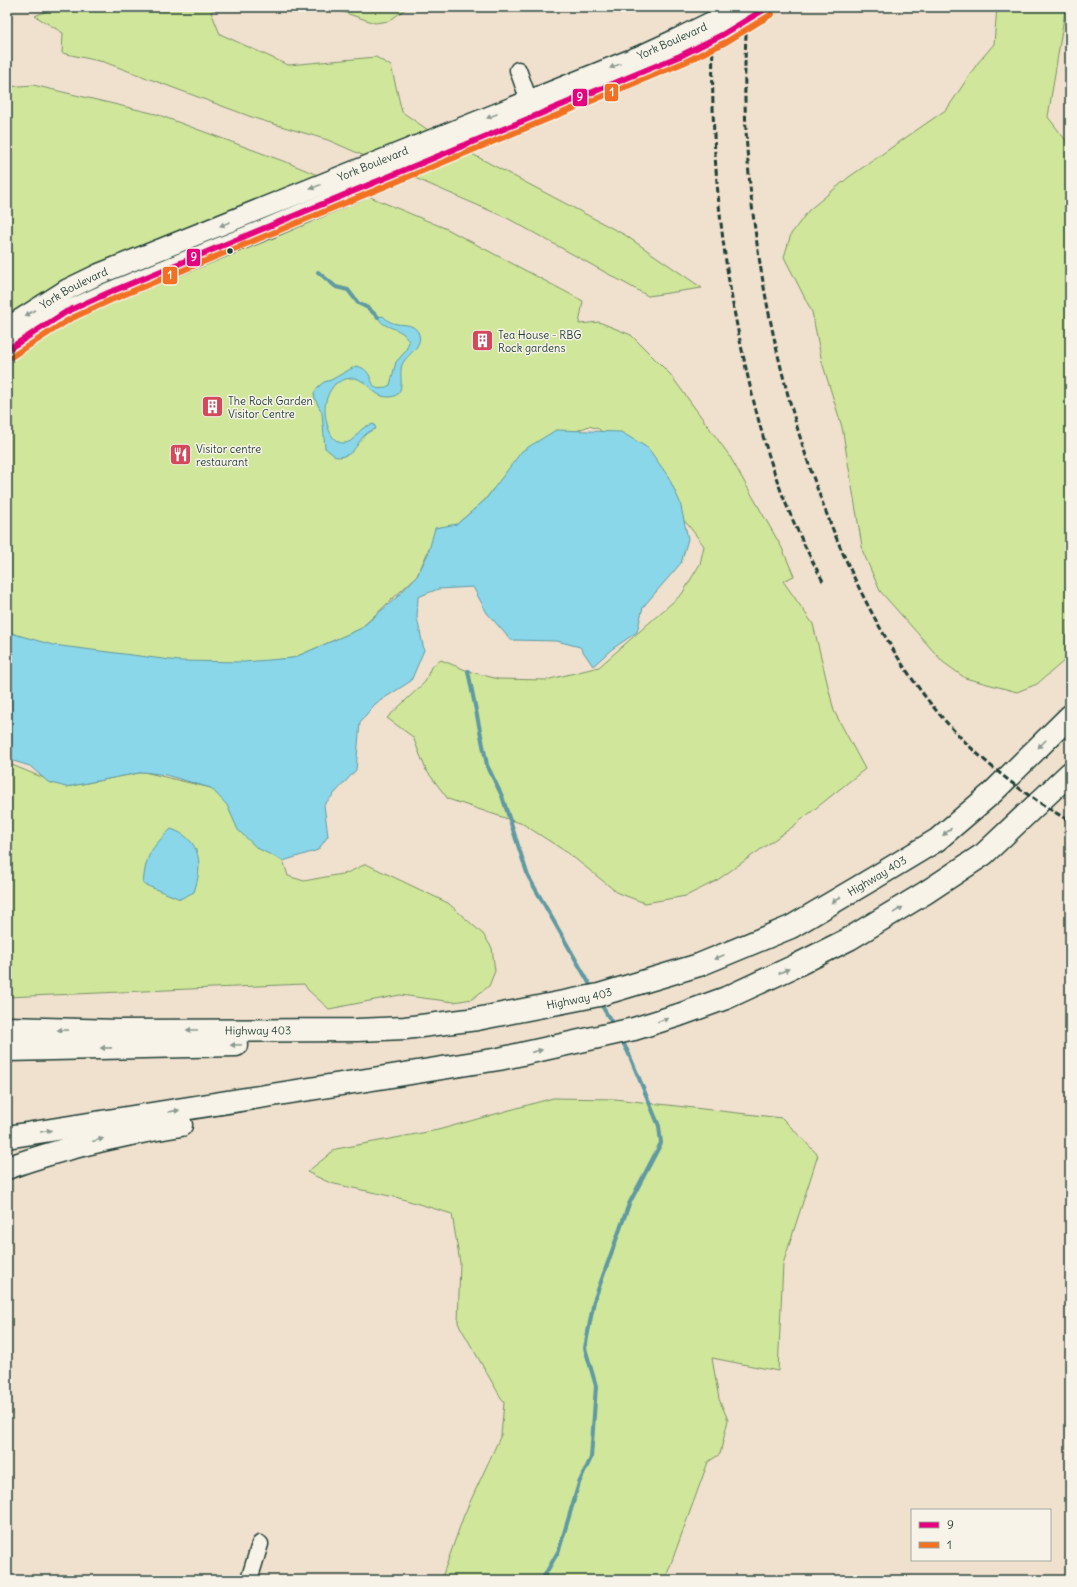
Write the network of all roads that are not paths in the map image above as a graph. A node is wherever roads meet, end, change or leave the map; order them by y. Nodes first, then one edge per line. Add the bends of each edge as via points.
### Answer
1 (742, 7) edge
2 (768, 7) edge
3 (678, 48) junction
4 (518, 70) dead end
5 (531, 108) junction
6 (416, 156) junction
7 (7, 328) edge
8 (7, 350) edge
9 (1070, 716) edge
10 (1070, 773) edge
11 (7, 1028) edge
12 (358, 1030) junction
13 (7, 1050) edge
14 (499, 1059) junction
15 (7, 1137) edge
16 (7, 1168) edge
17 (260, 1544) dead end
18 (250, 1580) edge

1 - 3 main road, York Boulevard, bridge
2 - 3 main road, York Boulevard, bridge via 722,35
3 - 5 main road, York Boulevard
4 - 5 street
5 - 6 main road, York Boulevard
6 -> 7 main road, York Boulevard via 261,208 99,274 68,289
6 - 8 main road, York Boulevard via 302,213 66,312
9 -> 12 highway, Highway 403 via 992,793 937,840 791,927 699,965 599,995 477,1019 405,1028
14 -> 10 highway via 634,1029 672,1017 726,998 802,963 862,931 984,854
12 -> 11 highway, Highway 403 via 119,1031
12 -> 13 highway via 290,1043
15 -> 14 highway
16 -> 14 highway via 44,1154 107,1138 338,1098
17 - 18 street

